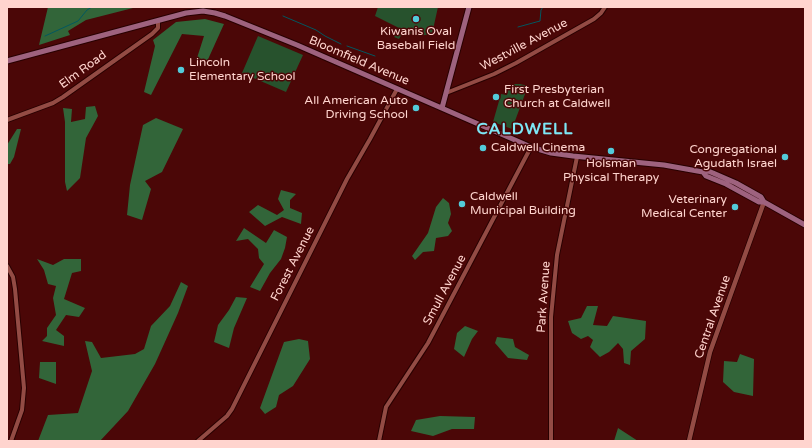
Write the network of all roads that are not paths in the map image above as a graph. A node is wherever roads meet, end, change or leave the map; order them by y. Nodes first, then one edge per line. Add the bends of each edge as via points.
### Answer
1 (469, 7) edge
2 (605, 7) edge
3 (158, 21) junction
4 (7, 61) edge
5 (397, 89) junction
6 (446, 93) junction
7 (442, 108) junction
8 (7, 120) edge
9 (532, 147) junction
10 (577, 157) junction
11 (764, 202) junction
12 (805, 225) edge
13 (7, 266) edge
14 (11, 441) edge
15 (198, 441) edge
16 (379, 441) edge
17 (551, 441) edge
18 (689, 441) edge

1 - 6 main road
2 - 6 street, Westville Avenue via 594,19 516,63
3 - 4 main road, Bloomfield Avenue
3 - 5 main road, Bloomfield Avenue via 192,12 220,14
3 - 8 street, Elm Road via 158,28 152,34 63,97
5 - 7 main road, Bloomfield Avenue
5 - 15 street, Forest Avenue via 347,179 232,409
6 - 7 main road
7 - 9 main road, Bloomfield Avenue
9 - 10 main road, Bloomfield Avenue
9 - 16 street, Smull Avenue via 428,343 386,407
10 - 11 main road, Bloomfield Avenue via 708,171 761,197
10 - 17 street, Park Avenue via 557,255 551,317
11 - 12 main road, Bloomfield Avenue
11 - 18 main road, Central Avenue via 710,352
13 - 14 street via 13,277 15,289 24,388 22,410

